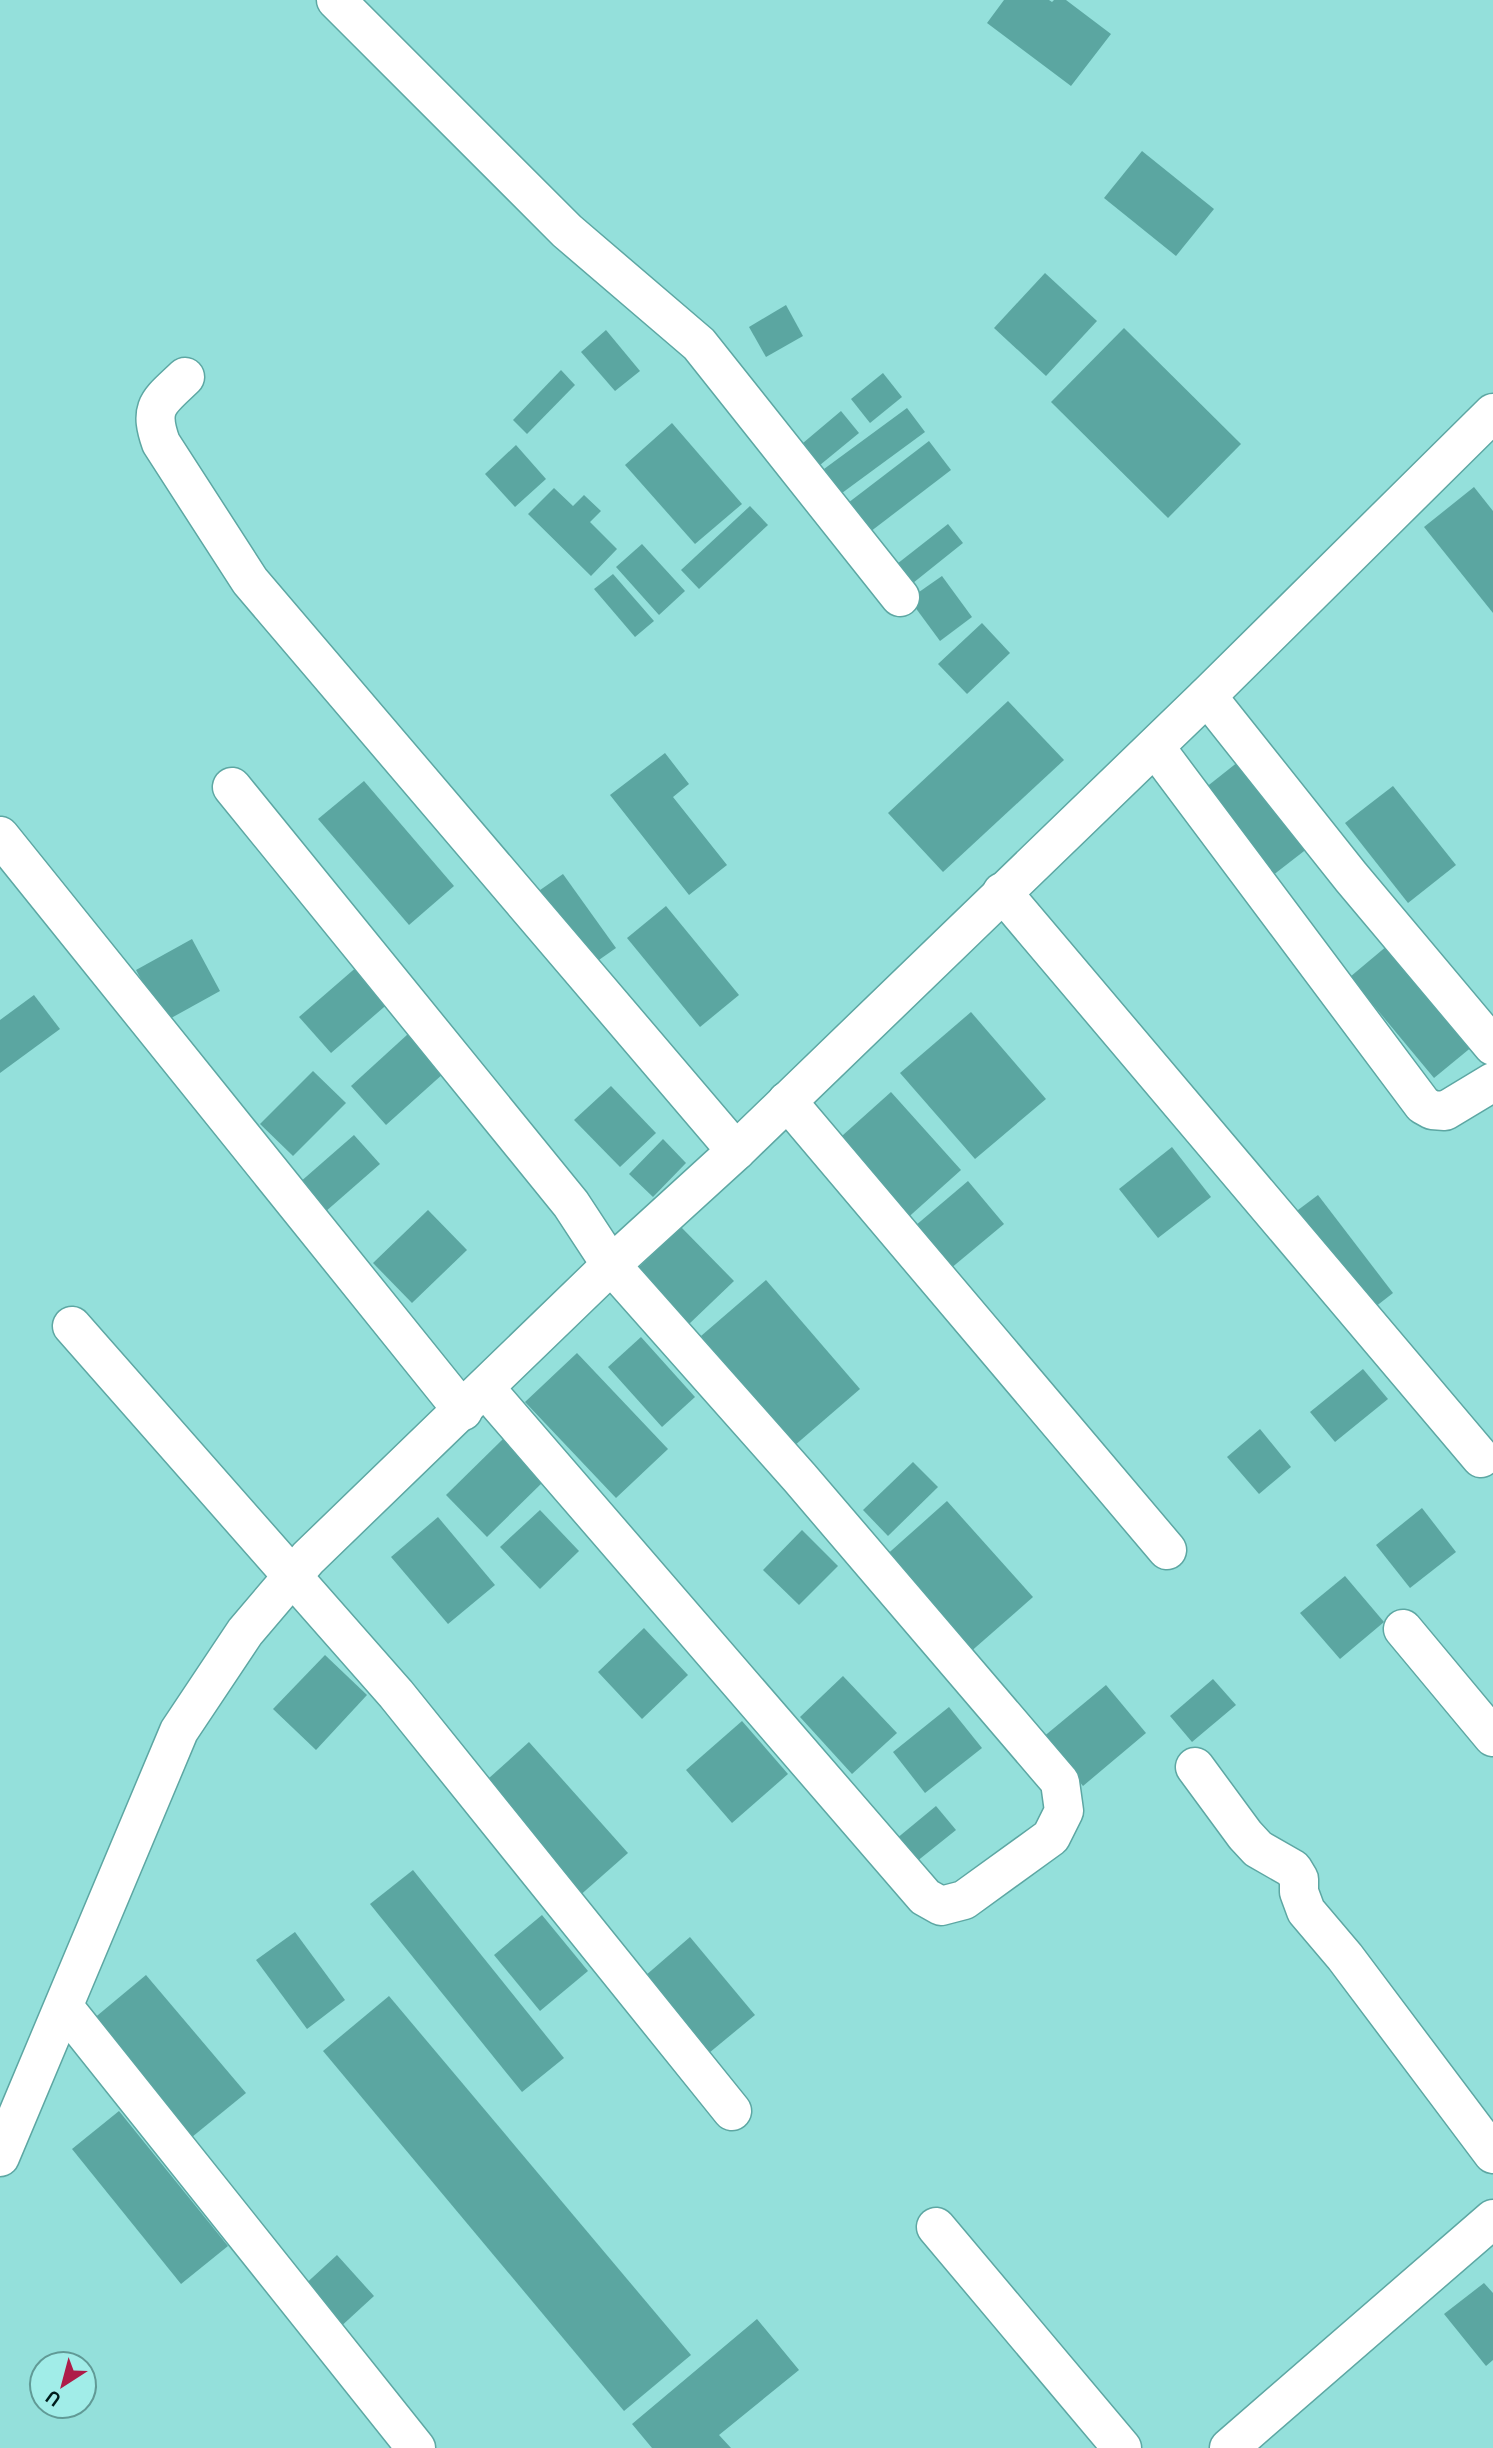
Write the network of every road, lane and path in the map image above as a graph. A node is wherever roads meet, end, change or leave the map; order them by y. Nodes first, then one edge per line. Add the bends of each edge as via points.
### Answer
1 (336, 0) edge
2 (184, 377) dead end
3 (1493, 413) edge
4 (900, 597) dead end
5 (1207, 696) junction
6 (1155, 747) junction
7 (232, 788) dead end
8 (0, 836) edge
9 (1002, 892) junction
10 (1493, 1046) edge
11 (1493, 1082) edge
12 (787, 1101) junction
13 (736, 1152) junction
14 (611, 1265) junction
15 (72, 1326) dead end
16 (474, 1399) junction
17 (1481, 1458) dead end
18 (1167, 1550) dead end
19 (293, 1576) junction
20 (1403, 1629) dead end
21 (1493, 1737) edge
22 (1195, 1768) dead end
23 (64, 2007) junction
24 (732, 2111) dead end
25 (1493, 2154) edge
26 (0, 2157) edge
27 (1493, 2219) edge
28 (936, 2227) dead end
29 (416, 2448) edge
30 (1122, 2448) edge
31 (1230, 2448) edge

1 - 4 street via 568,231 699,344
2 - 13 street via 160,401 153,421 160,443 250,581
3 - 5 street
5 - 6 street
5 - 10 street
6 - 9 street
6 - 11 street via 1423,1105 1445,1111
7 - 14 street via 572,1204
8 - 16 street
9 - 12 street
9 - 17 street
12 - 13 street
12 - 18 street
13 - 14 street
14 - 16 street
14 - 16 street via 1060,1782 1064,1811 1051,1837 964,1900 941,1906 925,1897
15 - 19 street
16 - 19 street
19 - 23 street via 245,1632 179,1731
19 - 24 street via 396,1694
20 - 21 street
22 - 25 street via 1258,1849 1293,1869 1306,1911
23 - 26 street
23 - 29 street
27 - 31 street
28 - 30 street

